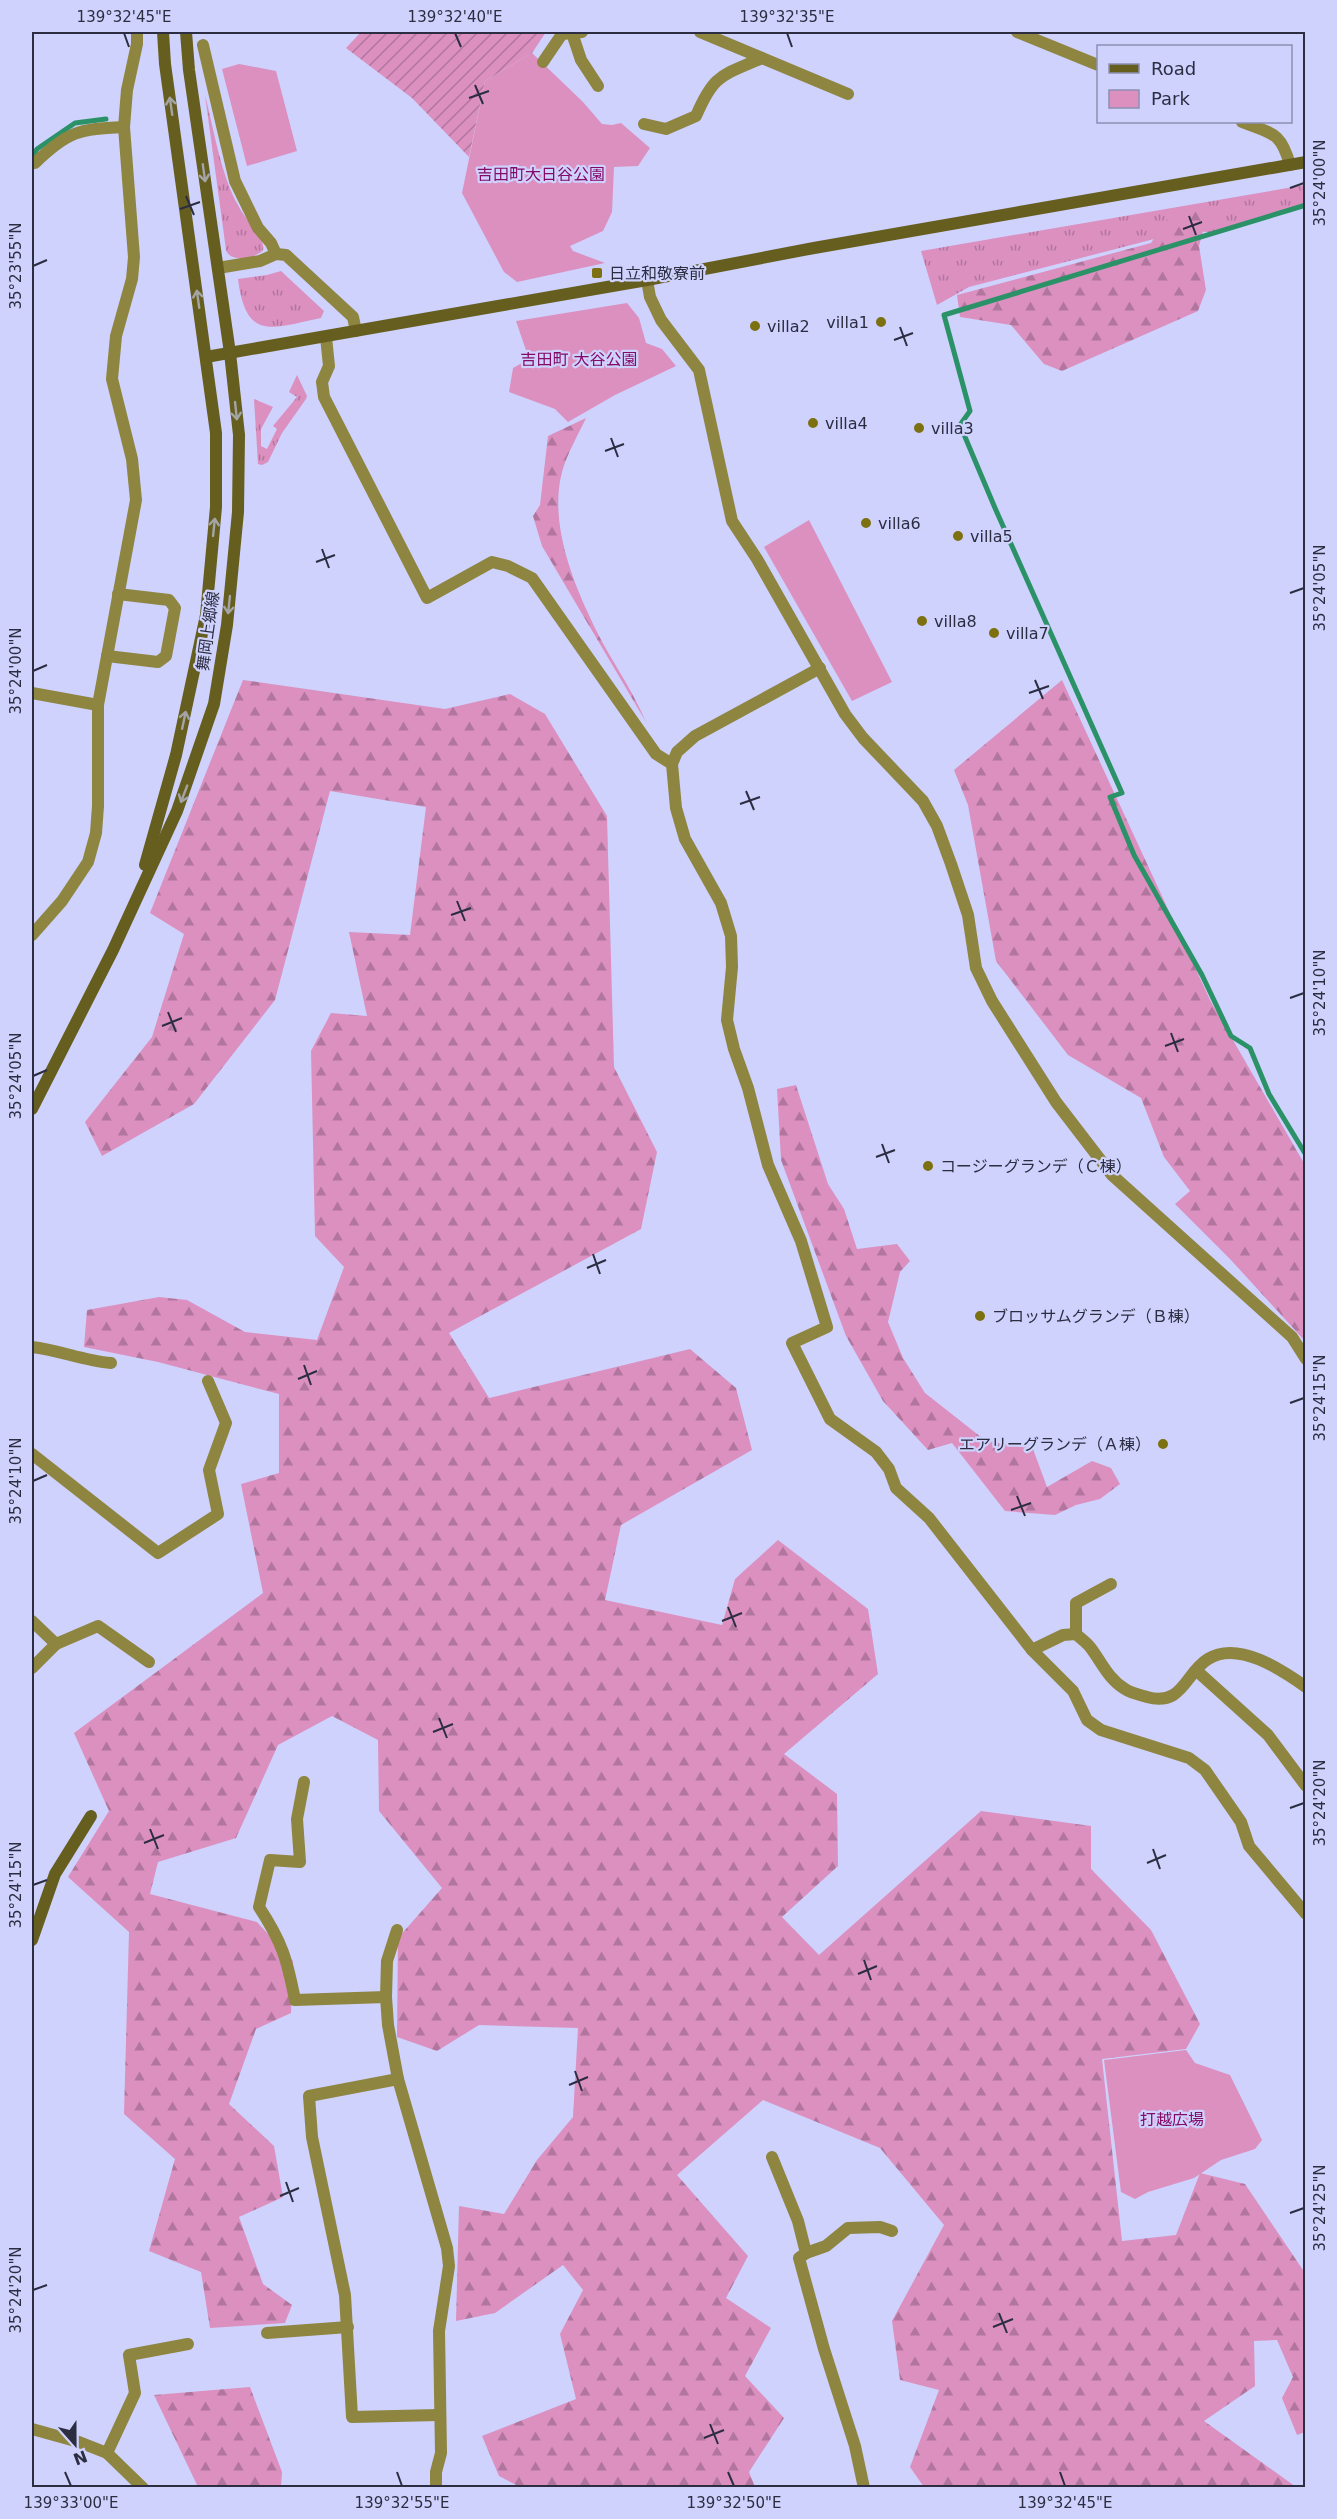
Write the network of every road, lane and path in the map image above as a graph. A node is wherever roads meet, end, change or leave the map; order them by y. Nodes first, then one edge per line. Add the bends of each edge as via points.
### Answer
1 (137, 32) edge
2 (163, 32) edge
3 (186, 32) edge
4 (577, 32) edge
5 (700, 32) edge
6 (1017, 32) edge
7 (203, 45) dead end
8 (762, 58) junction
9 (543, 62) dead end
10 (1097, 65) edge
11 (598, 86) dead end
12 (848, 94) dead end
13 (1245, 123) edge
14 (644, 124) dead end
15 (124, 127) junction
16 (1305, 162) edge
17 (33, 163) edge
18 (1290, 165) junction
19 (276, 254) junction
20 (218, 268) junction
21 (647, 280) junction
22 (356, 331) junction
23 (326, 337) junction
24 (230, 353) junction
25 (206, 357) junction
26 (118, 594) junction
27 (107, 656) junction
28 (820, 668) junction
29 (32, 693) edge
30 (98, 705) junction
31 (672, 764) junction
32 (136, 898) junction
33 (32, 935) edge
34 (32, 1109) edge
35 (32, 1347) edge
36 (1305, 1359) edge
37 (111, 1364) dead end
38 (208, 1381) dead end
39 (33, 1457) edge
40 (1111, 1584) dead end
41 (32, 1621) edge
42 (1076, 1634) junction
43 (56, 1644) junction
44 (1032, 1650) junction
45 (149, 1662) dead end
46 (32, 1668) edge
47 (1197, 1671) junction
48 (1305, 1687) edge
49 (304, 1782) dead end
50 (1305, 1786) edge
51 (91, 1816) dead end
52 (1305, 1914) edge
53 (397, 1930) dead end
54 (32, 1940) edge
55 (386, 1997) junction
56 (398, 2079) junction
57 (772, 2157) dead end
58 (892, 2231) dead end
59 (806, 2253) junction
60 (348, 2327) junction
61 (267, 2333) dead end
62 (188, 2344) dead end
63 (439, 2415) junction
64 (32, 2429) edge
65 (107, 2454) junction
66 (142, 2487) edge
67 (436, 2487) edge
68 (864, 2487) edge

1 - 15 street
25 -> 2 street, 舞岡上郷線
3 -> 20 street, 舞岡上郷線
4 - 9 street via 562,34
4 - 11 street via 581,60
5 - 8 street
6 - 10 street
7 - 19 street via 235,181
8 - 12 street
8 - 14 street via 721,75 707,90 696,116 666,129
13 - 18 street via 1276,135 1285,146
15 - 17 street via 80,130
15 - 26 street via 134,256 132,279 116,336 112,379 132,459 136,500
16 - 18 street
18 - 21 street
19 - 20 street via 260,261
19 - 22 street via 293,259 353,317
20 - 24 street, 舞岡上郷線
21 - 22 street
21 - 28 street via 661,320 699,370 732,521
22 - 23 street
23 - 24 street
23 - 31 street via 329,366 322,382 324,397 427,598 492,562 532,579 656,754
24 - 25 street
24 -> 32 street, 舞岡上郷線 via 239,435 238,512 227,625 214,704 177,812
32 -> 25 street, 舞岡上郷線 via 176,755 206,615 216,507 216,433
26 - 27 street
26 - 27 street via 169,600 175,608 166,656 158,662
27 - 30 street
28 - 31 street via 694,736 677,752
28 - 36 street via 845,714 923,801 937,826 968,915 976,968 1056,1102 1112,1175 1292,1337
29 - 30 street
30 - 33 street via 98,806 88,862 63,901
31 - 44 street via 676,808 685,839 721,903 731,936 727,1020 734,1048 768,1165 801,1241 827,1327 792,1343 830,1419 876,1452 889,1469 896,1488 929,1518
32 - 34 street, 舞岡上郷線
35 - 37 street
38 - 39 street via 226,1423 209,1470 218,1514 158,1553
40 - 42 street via 1076,1603
41 - 43 street
42 - 44 street via 1063,1635
42 - 47 street via 1105,1671 1125,1689 1140,1695 1170,1697
43 - 45 street via 99,1626
43 - 46 street
44 - 52 street via 1073,1691 1087,1720 1101,1730 1174,1751 1205,1770 1241,1822 1249,1846
47 - 48 street via 1219,1654 1240,1654 1273,1665
47 - 50 street via 1268,1735
49 - 55 street via 297,1819 300,1862 270,1860 259,1907 280,1941 294,2000
51 - 54 street via 55,1874
53 - 55 street via 387,1961
55 - 56 street
56 - 60 street via 309,2096 312,2137 345,2295
56 - 63 street via 447,2248 439,2331
57 - 59 street via 798,2221
58 - 59 street via 880,2227 849,2228 826,2246
59 - 68 street via 799,2258
60 - 61 street
60 - 63 street via 352,2417
62 - 65 street via 129,2355 135,2393
63 - 67 street via 441,2453
64 - 65 street
65 - 66 street

